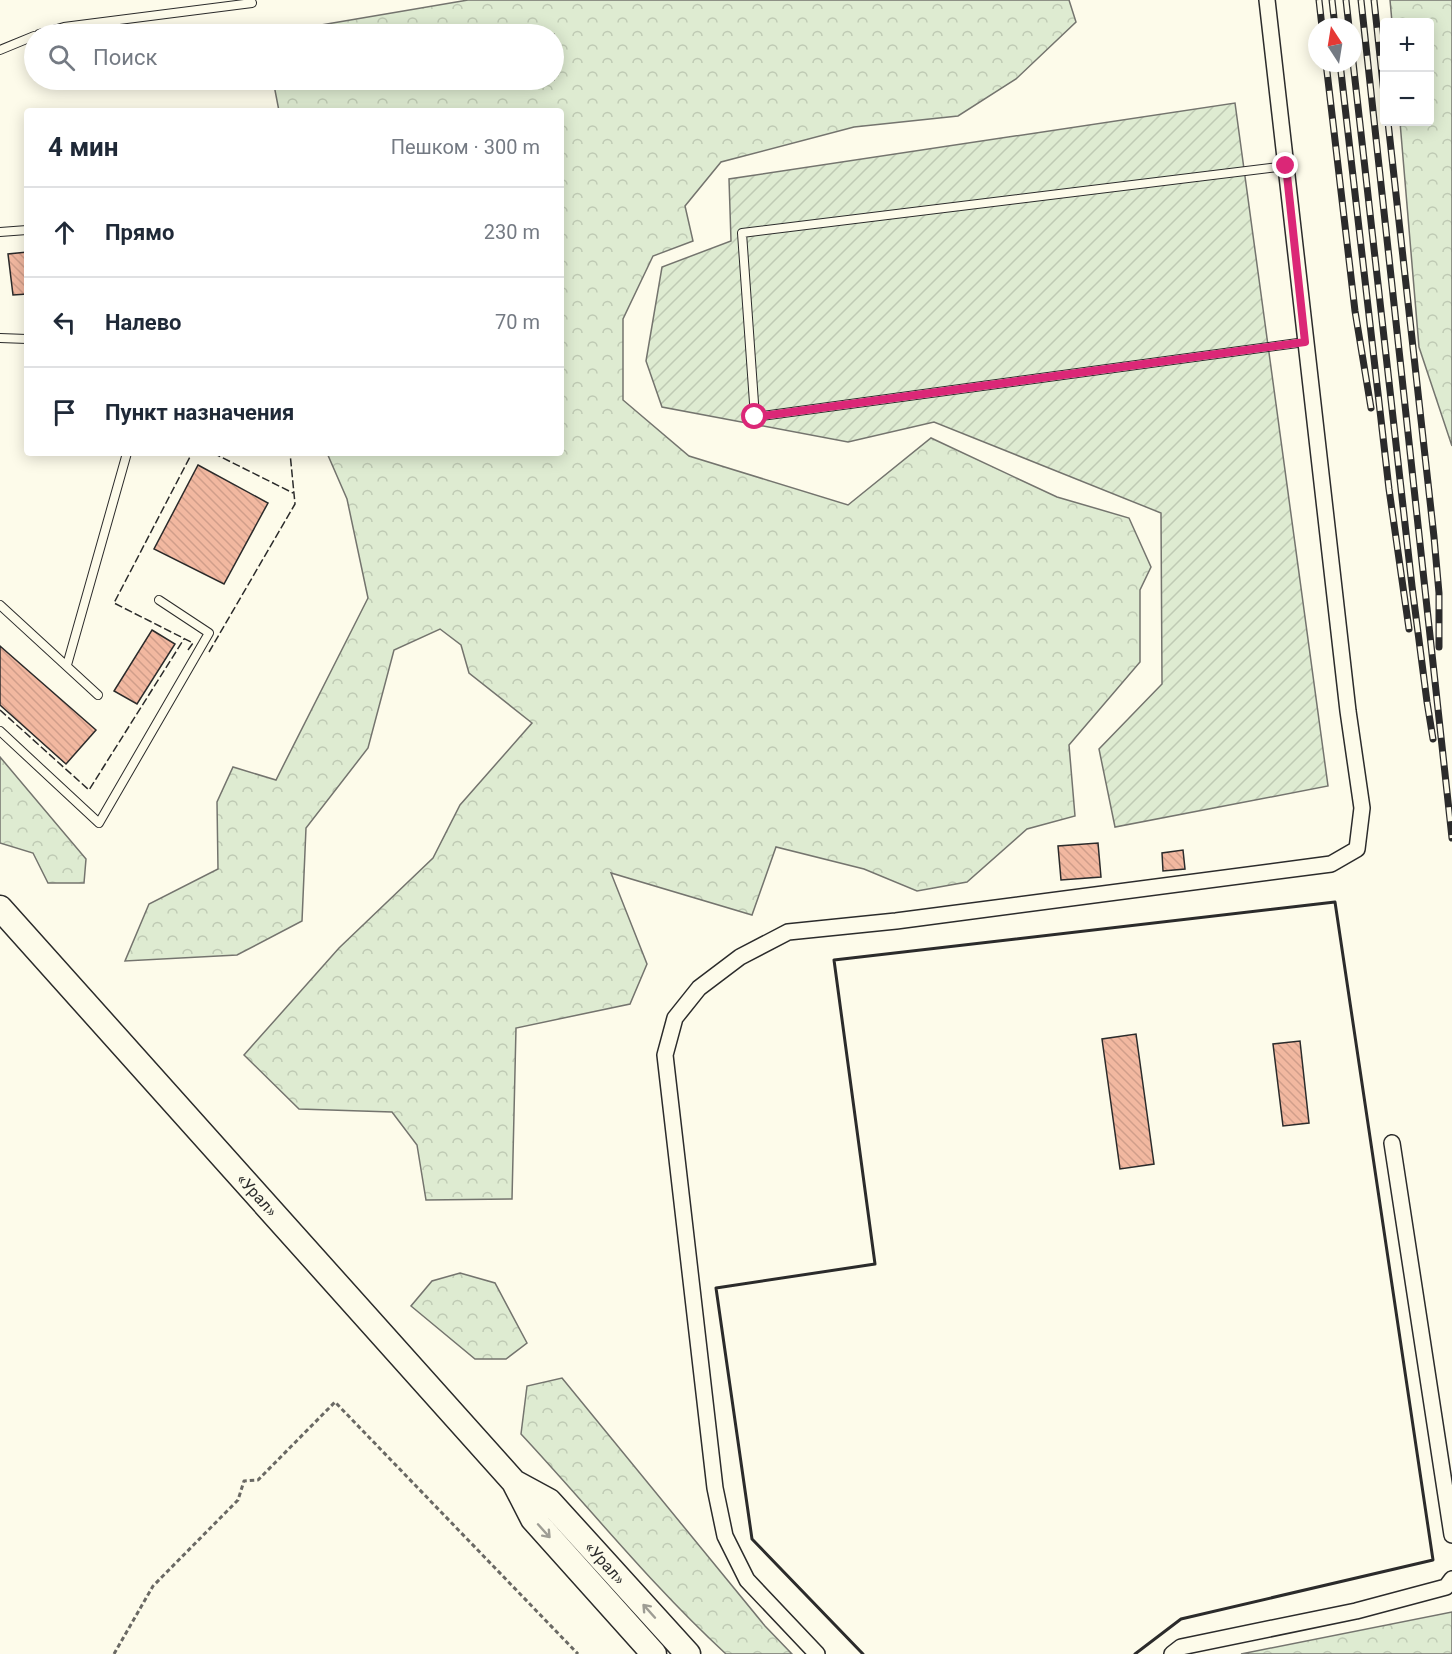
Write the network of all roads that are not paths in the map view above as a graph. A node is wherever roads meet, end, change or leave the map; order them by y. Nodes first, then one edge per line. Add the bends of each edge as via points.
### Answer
1 (1267, 0) edge
2 (252, 3) dead end
3 (88, 24) edge
4 (24, 40) edge
5 (0, 50) edge
6 (1286, 166) junction
7 (24, 230) edge
8 (0, 232) edge
9 (0, 338) edge
10 (24, 339) edge
11 (1305, 342) junction
12 (126, 456) edge
13 (159, 600) dead end
14 (0, 605) edge
15 (67, 665) junction
16 (98, 695) dead end
17 (0, 731) edge
18 (0, 908) edge
19 (1392, 1143) dead end
20 (514, 1482) junction
21 (1452, 1534) edge
22 (1452, 1579) edge
23 (654, 1654) edge
24 (688, 1654) edge
25 (817, 1654) edge
26 (1172, 1654) edge

1 - 6 street
2 - 3 lane
4 - 5 lane
6 - 11 street
6 - 11 lane via 742,233 755,417
7 - 8 lane
9 - 10 lane
11 - 25 street via 1362,808 1357,849 1331,864 788,932 740,957 699,988 675,1018 665,1055 715,1488 725,1536 747,1581
12 - 15 lane
13 - 17 lane via 209,633 99,824
14 - 15 lane
15 - 16 lane
18 - 20 highway, «Урал»
19 - 21 street
20 -> 23 highway, «Урал» via 533,1519
24 -> 20 highway, «Урал» via 549,1502
22 - 26 street via 1446,1587 1356,1611 1181,1647

